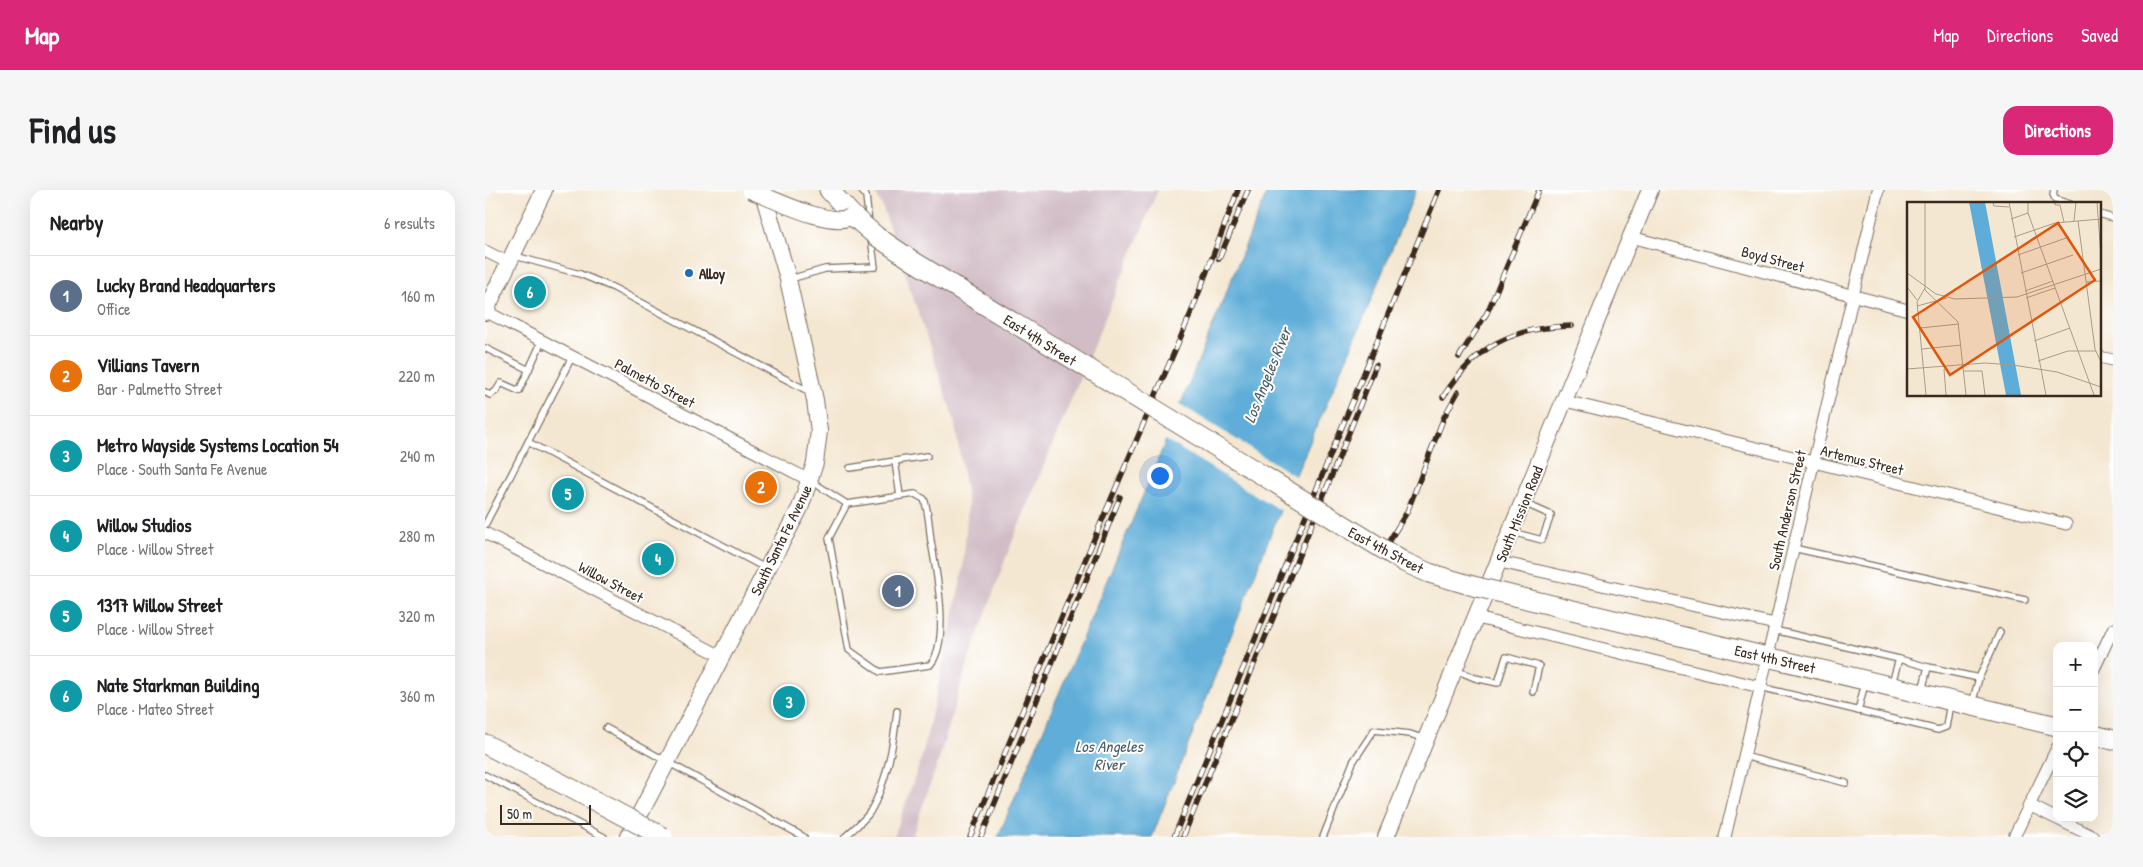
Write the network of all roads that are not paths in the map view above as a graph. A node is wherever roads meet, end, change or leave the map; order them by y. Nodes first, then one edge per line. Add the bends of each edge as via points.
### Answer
1 (544, 190) edge
2 (750, 190) edge
3 (762, 190) edge
4 (829, 190) edge
5 (861, 190) edge
6 (1650, 190) edge
7 (1878, 190) edge
8 (2055, 190) edge
9 (2064, 202) edge
10 (853, 216) junction
11 (1631, 237) junction
12 (485, 251) edge
13 (511, 259) junction
14 (787, 279) junction
15 (1853, 296) junction
16 (1907, 310) edge
17 (485, 311) edge
18 (542, 341) junction
19 (485, 348) edge
20 (572, 357) junction
21 (529, 370) junction
22 (485, 392) edge
23 (813, 394) junction
24 (1565, 401) junction
25 (528, 442) junction
26 (927, 456) dead end
27 (895, 461) junction
28 (1813, 463) junction
29 (850, 468) dead end
30 (811, 481) junction
31 (900, 496) junction
32 (1523, 503) junction
33 (847, 504) junction
34 (2066, 524) dead end
35 (485, 525) edge
36 (1512, 532) junction
37 (485, 533) edge
38 (1793, 548) junction
39 (1500, 562) junction
40 (767, 569) junction
41 (2025, 600) dead end
42 (1477, 618) junction
43 (1775, 627) junction
44 (2113, 629) edge
45 (2000, 632) dead end
46 (723, 657) junction
47 (1768, 657) junction
48 (1899, 659) junction
49 (2098, 661) edge
50 (1928, 667) junction
51 (1456, 670) junction
52 (1979, 678) junction
53 (1866, 680) junction
54 (1891, 686) junction
55 (1760, 687) junction
56 (1533, 692) dead end
57 (1922, 694) junction
58 (1950, 701) junction
59 (1972, 706) junction
60 (897, 711) dead end
61 (1858, 711) junction
62 (2053, 725) edge
63 (606, 728) dead end
64 (2098, 736) edge
65 (1427, 740) junction
66 (2113, 740) edge
67 (485, 744) edge
68 (1744, 756) junction
69 (2053, 756) edge
70 (668, 761) junction
71 (485, 775) edge
72 (1846, 783) dead end
73 (2029, 805) junction
74 (634, 834) edge
75 (603, 837) edge
76 (663, 837) edge
77 (804, 837) edge
78 (845, 837) edge
79 (1323, 837) edge
80 (1386, 837) edge
81 (1725, 837) edge
82 (2014, 837) edge
83 (2094, 837) edge

1 - 13 street
2 - 10 street, bridge via 826,219 847,220
3 - 14 street, South Santa Fe Avenue
4 - 10 main road, East 4th Street
5 - 14 lane via 866,196 875,266 825,269
6 - 11 street, South Mission Road
7 - 15 street, South Anderson Street
8 - 9 lane via 2055,199
10 - 47 main road, East 4th Street, bridge via 913,261 1404,562 1473,586
11 - 15 street, Boyd Street
11 - 24 street, South Mission Road
12 - 13 street
13 - 17 street
13 - 23 lane via 580,274 614,288
14 - 23 street, South Santa Fe Avenue
15 - 16 street, Boyd Street
15 - 28 street, South Anderson Street
17 - 18 street, Palmetto Street
18 - 20 street, Palmetto Street
18 - 21 lane
19 - 21 lane
20 - 25 lane
20 - 30 street, Palmetto Street
21 - 22 lane via 519,391 501,383 490,395
23 - 30 street, South Santa Fe Avenue via 819,439
24 - 28 street, Artemus Street
24 - 32 street, South Mission Road
25 - 35 lane
25 - 40 lane
26 - 27 lane
27 - 29 lane
27 - 31 lane
28 - 34 street, Artemus Street
28 - 38 street, South Anderson Street
30 - 33 lane
30 - 40 street, South Santa Fe Avenue
31 - 33 lane
31 - 33 lane via 919,495 926,503 941,600 941,632 930,665 880,672 849,650 829,538
32 - 36 street, South Mission Road
32 - 36 lane via 1551,515 1542,540
36 - 39 street, South Mission Road
37 - 46 street, Willow Street
38 - 41 lane
38 - 43 street, South Anderson Street
39 - 42 street, South Mission Road
39 - 43 street
40 - 46 street, South Santa Fe Avenue
42 - 51 street, South Mission Road
42 - 55 street, East 4th Street
43 - 47 street, South Anderson Street
43 - 48 lane
44 - 49 street
45 - 52 lane
46 - 70 street, South Santa Fe Avenue
47 - 53 main road, East 4th Street
47 - 55 street, South Anderson Street
48 - 50 lane
48 - 54 lane
50 - 52 lane
50 - 57 lane
51 - 56 lane via 1498,683 1506,657 1539,666
51 - 65 street, South Mission Road
52 - 59 lane
53 - 54 main road, East 4th Street
53 - 61 lane
54 - 57 main road, East 4th Street
55 - 61 lane
55 - 68 street, South Anderson Street
57 - 58 main road, East 4th Street
58 - 59 main road, East 4th Street
58 - 61 lane via 1946,727 1938,730
59 - 62 main road, East 4th Street
60 - 78 lane via 895,735 878,794 869,814
63 - 70 lane
64 - 66 main road
65 - 79 lane via 1410,734 1374,730 1353,762
65 - 80 street, South Mission Road
67 - 76 main road, bridge
68 - 72 lane
68 - 81 street, South Anderson Street
69 - 73 street
70 - 74 street, South Santa Fe Avenue
70 - 77 lane
71 - 75 lane
73 - 82 street
73 - 83 street

